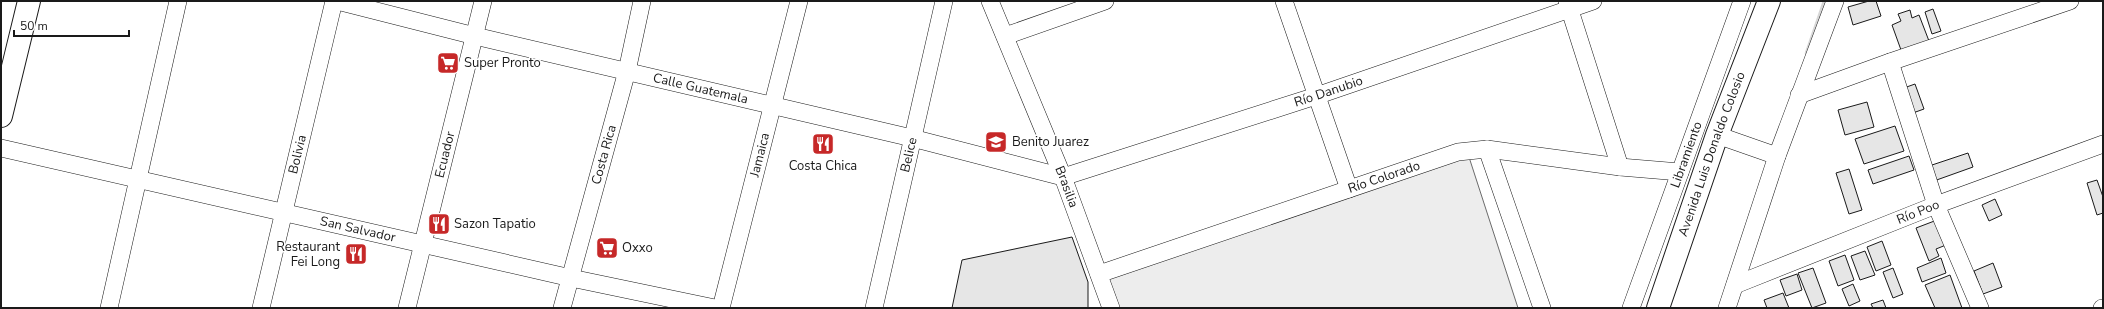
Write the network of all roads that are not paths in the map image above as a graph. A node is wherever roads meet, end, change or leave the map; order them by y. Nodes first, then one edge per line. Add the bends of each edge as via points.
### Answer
1 (29, 1) edge
2 (178, 1) edge
3 (334, 1) edge
4 (337, 1) edge
5 (484, 1) edge
6 (642, 1) edge
7 (799, 1) edge
8 (944, 1) edge
9 (990, 1) edge
10 (1105, 1) edge
11 (1284, 1) edge
12 (1593, 1) edge
13 (1742, 1) edge
14 (1769, 1) edge
15 (1835, 1) edge
16 (2070, 1) edge
17 (1568, 5) edge
18 (475, 36) junction
19 (1005, 36) junction
20 (1890, 62) junction
21 (627, 71) junction
22 (1799, 95) junction
23 (1316, 96) junction
24 (772, 104) junction
25 (1, 116) edge
26 (1717, 135) junction
27 (912, 138) junction
28 (2103, 144) edge
29 (1, 148) edge
30 (1487, 149) junction
31 (1776, 155) junction
32 (1620, 167) junction
33 (1680, 172) junction
34 (1063, 176) junction
35 (137, 180) junction
36 (1349, 189) junction
37 (1936, 205) junction
38 (283, 214) junction
39 (423, 243) junction
40 (1099, 274) junction
41 (571, 278) junction
42 (1735, 285) junction
43 (109, 308) edge
44 (262, 308) edge
45 (407, 308) edge
46 (562, 308) edge
47 (715, 308) edge
48 (721, 308) edge
49 (874, 308) edge
50 (1112, 308) edge
51 (1542, 308) edge
52 (1631, 308) edge
53 (1658, 308) edge
54 (1728, 308) edge
55 (1980, 308) edge

1 - 25 main road
2 - 35 street
3 - 38 street, Bolivia
4 - 18 street, Calle Guatemala
5 - 18 street, Ecuador
6 - 21 street, Costa Rica
7 - 24 street, Jamaica
8 - 27 street, Belice
9 - 19 street, Brasilia
10 - 19 street
11 - 23 street
12 - 17 street, Río Danubio
13 - 33 street, Libramiento
14 - 26 main road, Avenida Luis Donaldo Colosio
15 - 22 street
16 - 20 street
17 - 23 street, Río Danubio
17 - 32 street
18 - 21 street, Calle Guatemala
18 - 39 street, Ecuador
19 - 34 street, Brasilia
20 - 22 street
20 - 37 street
21 - 24 street, Calle Guatemala
21 - 41 street, Costa Rica
22 - 31 street
23 - 34 street, Río Danubio
23 - 36 street
24 - 27 street, Calle Guatemala
24 - 48 street, Jamaica
26 - 31 street
26 - 53 main road, Avenida Luis Donaldo Colosio
27 - 34 street, Calle Guatemala
27 - 49 street, Belice
28 - 37 street, Río Poo
29 - 35 street, San Salvador
30 - 32 street, Río Colorado
30 - 36 street, Río Colorado via 1458,152
30 - 51 street
31 - 42 street
32 - 33 street, Río Colorado
33 - 52 street, Libramiento
34 - 40 street, Brasilia
35 - 38 street, San Salvador
35 - 43 street
36 - 40 street, Río Colorado
37 - 42 street, Río Poo
37 - 55 street
38 - 39 street, San Salvador
38 - 44 street, Bolivia
39 - 41 street, San Salvador
39 - 45 street, Ecuador
40 - 50 street, Brasilia
41 - 46 street, Costa Rica
41 - 47 street, San Salvador
42 - 54 street

